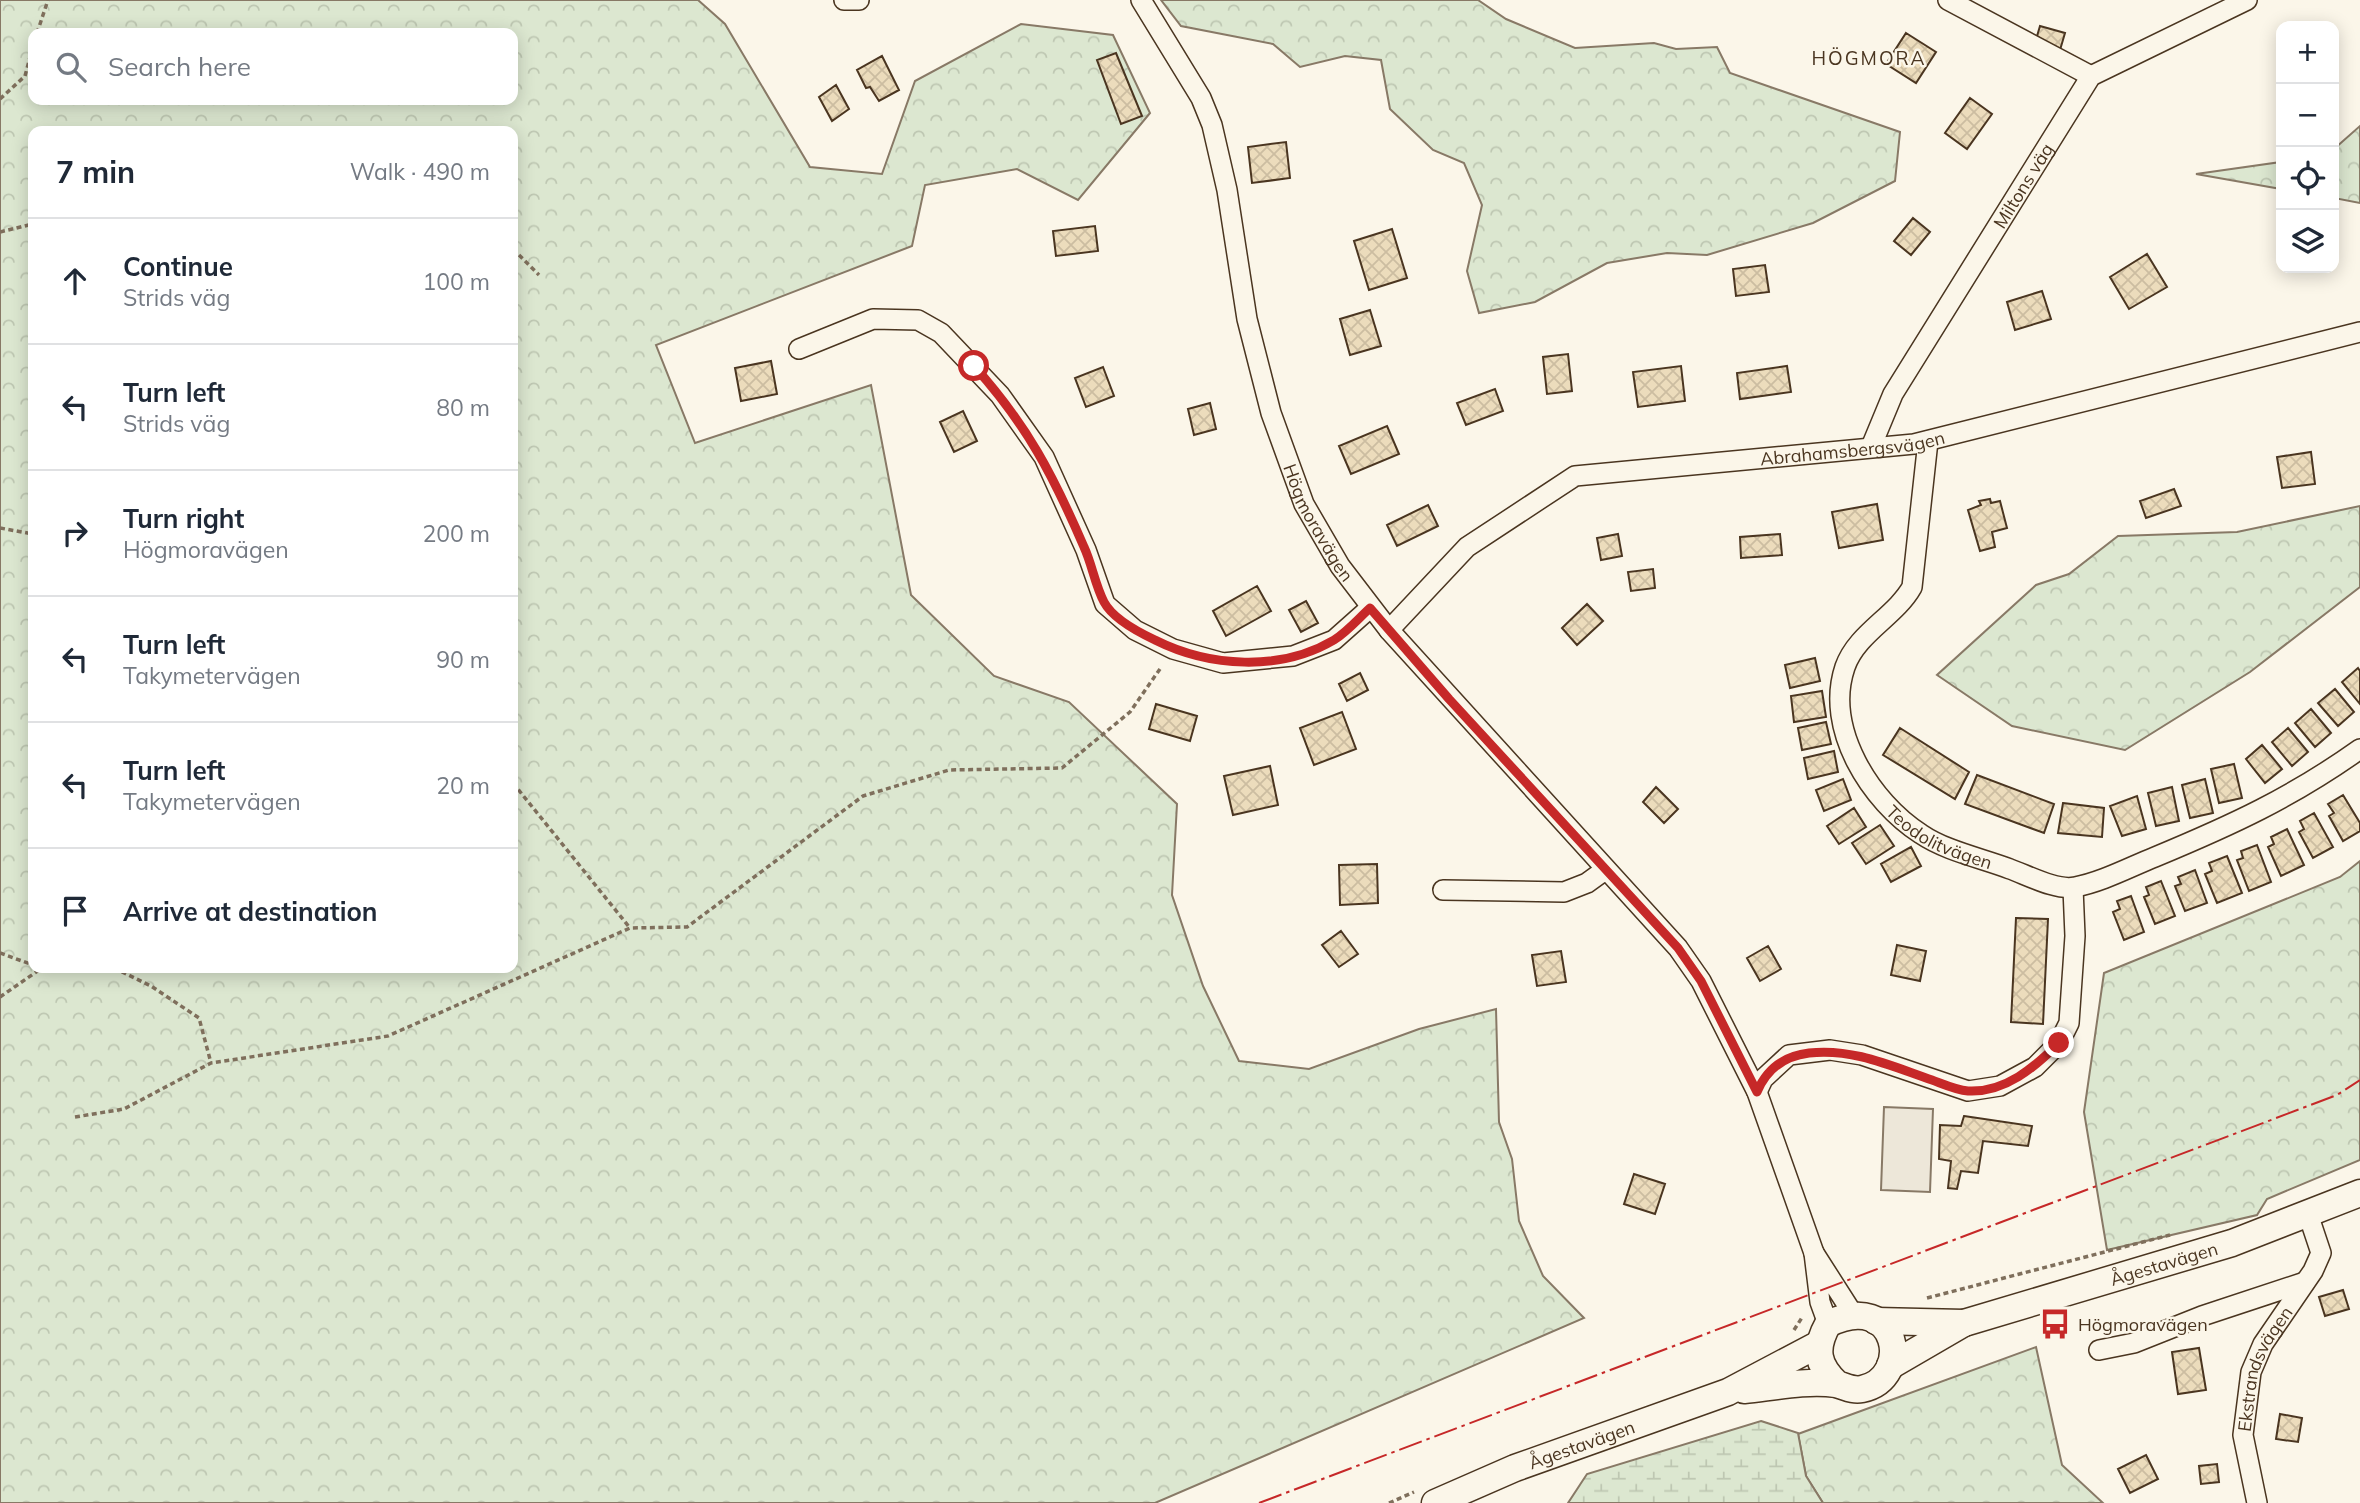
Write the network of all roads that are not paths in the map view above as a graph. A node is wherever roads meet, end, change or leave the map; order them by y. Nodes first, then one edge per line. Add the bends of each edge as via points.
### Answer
1 (844, 0) edge
2 (859, 0) edge
3 (1141, 0) edge
4 (1948, 0) edge
5 (2247, 0) edge
6 (2228, 4) edge
7 (2091, 76) junction
8 (2360, 332) edge
9 (799, 349) dead end
10 (1928, 441) junction
11 (1871, 447) junction
12 (1370, 608) junction
13 (1389, 630) junction
14 (2360, 749) edge
15 (1605, 870) junction
16 (2073, 888) junction
17 (1443, 890) dead end
18 (1757, 1092) junction
19 (2360, 1193) edge
20 (2308, 1214) junction
21 (1814, 1253) junction
22 (2305, 1282) junction
23 (1864, 1317) junction
24 (1964, 1323) junction
25 (1824, 1334) junction
26 (2099, 1350) dead end
27 (1889, 1366) junction
28 (1837, 1384) junction
29 (1728, 1392) junction
30 (1435, 1503) edge
31 (2257, 1503) edge

1 - 2 street
3 - 12 street, Högmoravägen via 1201,98 1212,125 1247,319 1271,413 1304,504
4 - 7 street
5 - 6 street
6 - 7 street
7 - 11 street, Miltons väg via 1893,394
8 - 10 street, Abrahamsbergsvägen
9 - 12 street via 873,319 918,320 941,332 1000,395 1044,457 1105,604 1135,630 1173,649 1223,663 1293,656 1334,640
10 - 11 street, Abrahamsbergsvägen
10 - 16 street, Teodolitvägen via 1912,587 1903,602 1864,637 1846,664 1841,683 1850,743 1883,804 1922,835
11 - 13 street, Abrahamsbergsvägen via 1575,476 1467,547
12 - 13 street, Högmoravägen
13 - 15 street, Högmoravägen
14 - 16 street via 2236,824
15 - 17 street via 1564,892
15 - 18 street, Högmoravägen via 1678,948 1701,981
16 - 18 street via 2069,1023 2059,1043 2035,1068 2000,1086 1968,1091 1862,1055 1830,1050 1789,1055 1763,1079
18 - 21 street, Högmoravägen
19 - 20 main road, Ågestavägen
20 - 22 street, Ekstrandsvägen via 2321,1254
20 - 24 main road, Ågestavägen via 2232,1243
21 - 23 street, Högmoravägen
21 - 25 street, Högmoravägen
22 - 26 street, Ekstrandsvägen via 2134,1343
22 - 31 street, Ekstrandsvägen via 2263,1344 2251,1372 2243,1435
23 - 24 main road, Ågestavägen
23 - 25 main road, Ågestavägen
23 - 27 main road via 1889,1332 1894,1349
24 - 27 main road, Ågestavägen
25 - 28 main road via 1818,1359
25 - 29 main road, Ågestavägen
27 - 28 main road, Ågestavägen via 1873,1385 1861,1389
28 - 29 main road, Ågestavägen
29 - 30 main road, Ågestavägen via 1515,1468

